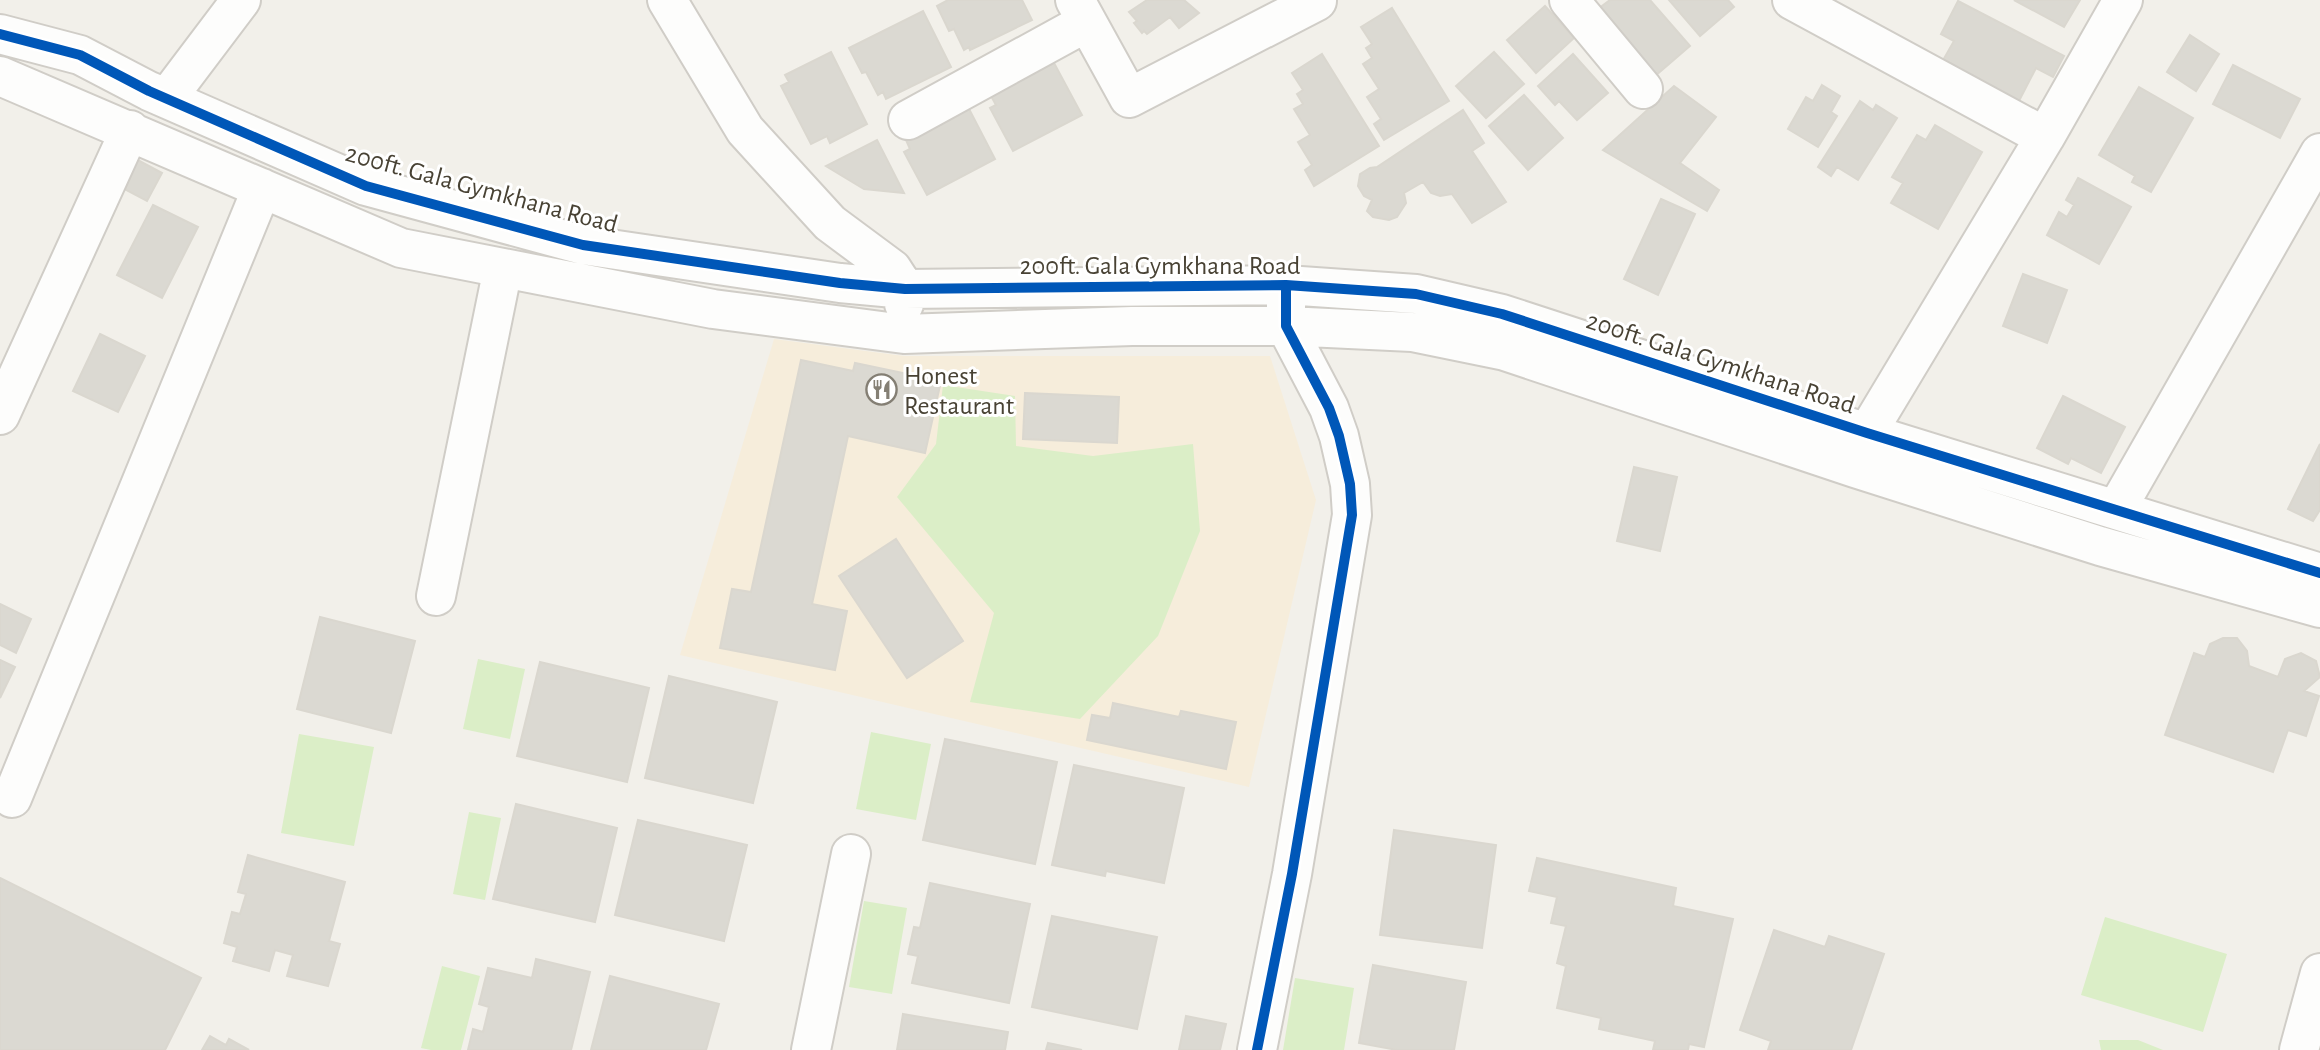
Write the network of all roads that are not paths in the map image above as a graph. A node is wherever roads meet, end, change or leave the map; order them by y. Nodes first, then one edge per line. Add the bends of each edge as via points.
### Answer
1 (241, 0) edge
2 (667, 0) edge
3 (1569, 0) edge
4 (1792, 0) edge
5 (2123, 0) edge
6 (1317, 1) edge
7 (1081, 11) edge
8 (0, 34) edge
9 (0, 76) edge
10 (1643, 89) dead end
11 (167, 98) junction
12 (908, 120) dead end
13 (130, 130) junction
14 (2045, 136) junction
15 (2320, 153) edge
16 (262, 188) junction
17 (503, 268) junction
18 (1286, 285) junction
19 (905, 289) junction
20 (1286, 326) junction
21 (904, 334) junction
22 (0, 415) edge
23 (1867, 433) junction
24 (2116, 510) junction
25 (2320, 573) edge
26 (436, 596) dead end
27 (2320, 608) edge
28 (12, 798) dead end
29 (851, 855) dead end
30 (2320, 973) edge
31 (811, 1050) edge
32 (1257, 1050) edge
33 (2299, 1050) edge

1 - 11 street
2 - 19 street via 745,130 830,222 892,269
3 - 10 street
4 - 14 street
5 - 14 street
6 - 7 street via 1129,97
7 - 12 street
8 - 11 street, 200ft. Gala Gymkhana Road via 80,55
9 - 13 street
11 - 19 street, 200ft. Gala Gymkhana Road via 366,186 583,245
13 - 16 street
13 - 22 street
14 - 23 street
15 - 24 street
16 - 17 street via 401,248
16 - 28 street
17 - 21 street via 713,309
17 - 26 street
18 - 19 street, 200ft. Gala Gymkhana Road
18 - 20 street
18 - 23 street, 200ft. Gala Gymkhana Road via 1416,294 1478,308
19 - 21 street
20 - 21 street
20 - 27 street via 1412,332 1504,351 2088,542
20 - 32 street via 1339,436 1352,515 1292,874
23 - 24 street, 200ft. Gala Gymkhana Road
24 - 25 street, 200ft. Gala Gymkhana Road
29 - 31 street
30 - 33 street

